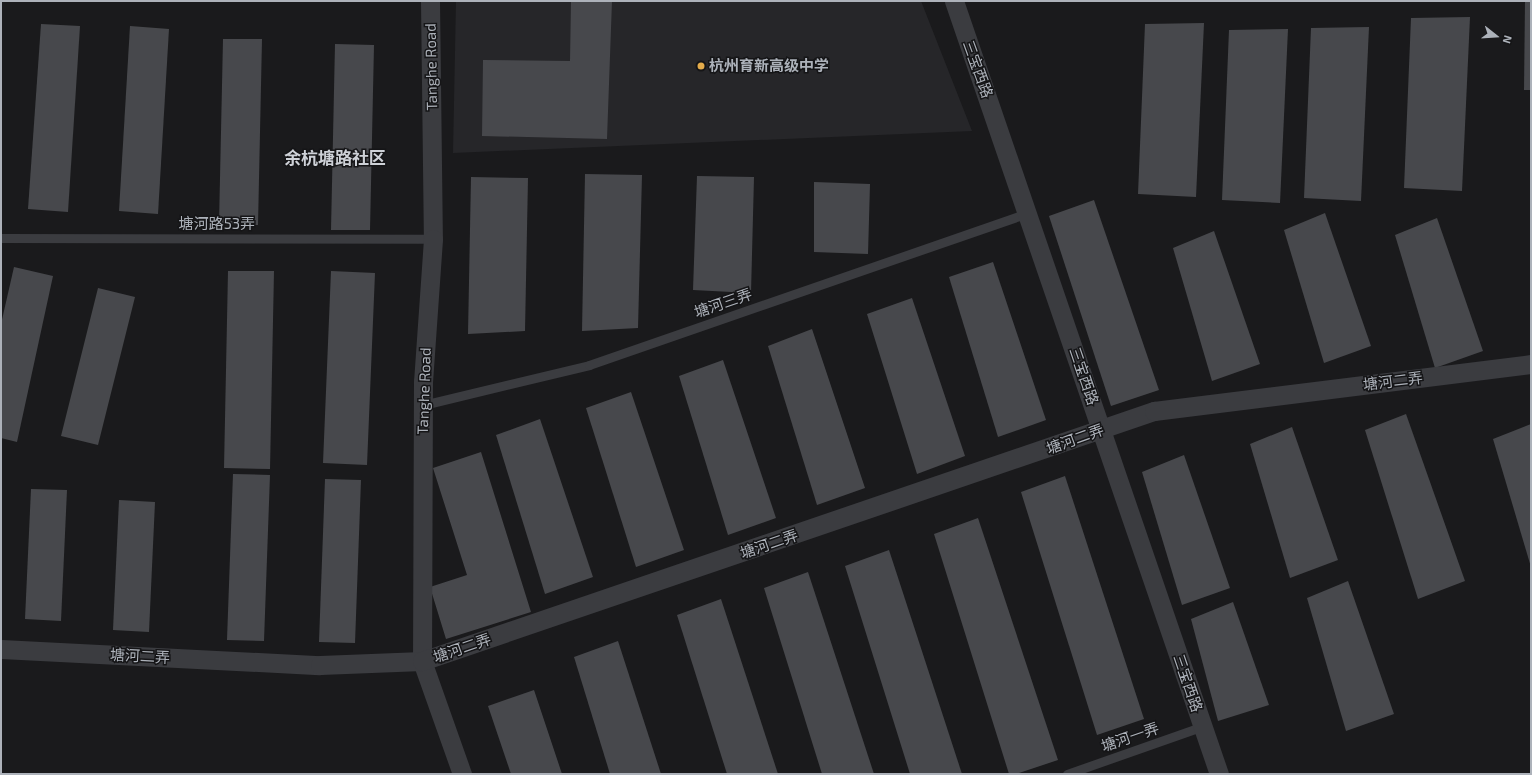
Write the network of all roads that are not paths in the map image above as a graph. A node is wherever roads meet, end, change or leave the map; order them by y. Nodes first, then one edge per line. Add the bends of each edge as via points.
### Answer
1 (430, 1) edge
2 (954, 1) edge
3 (1029, 213) junction
4 (1, 238) edge
5 (433, 239) junction
6 (1531, 364) edge
7 (423, 405) junction
8 (1102, 430) junction
9 (1, 649) edge
10 (422, 661) junction
11 (1203, 726) junction
12 (462, 774) edge
13 (1067, 774) edge
14 (1219, 774) edge

1 - 5 street, Tanghe Road
2 - 3 street, 三宝西路
3 - 7 lane, 塘河三弄 via 589,365
3 - 8 street, 三宝西路
4 - 5 lane, 塘河路53弄
5 - 7 street, Tanghe Road
6 - 8 street, 塘河二弄 via 1154,411
7 - 10 street, Tanghe Road
8 - 10 street, 塘河二弄
8 - 11 street, 三宝西路
9 - 10 street, 塘河二弄 via 320,665
10 - 12 street, Tanghe Road
11 - 13 lane, 塘河一弄
11 - 14 street, 三宝西路

